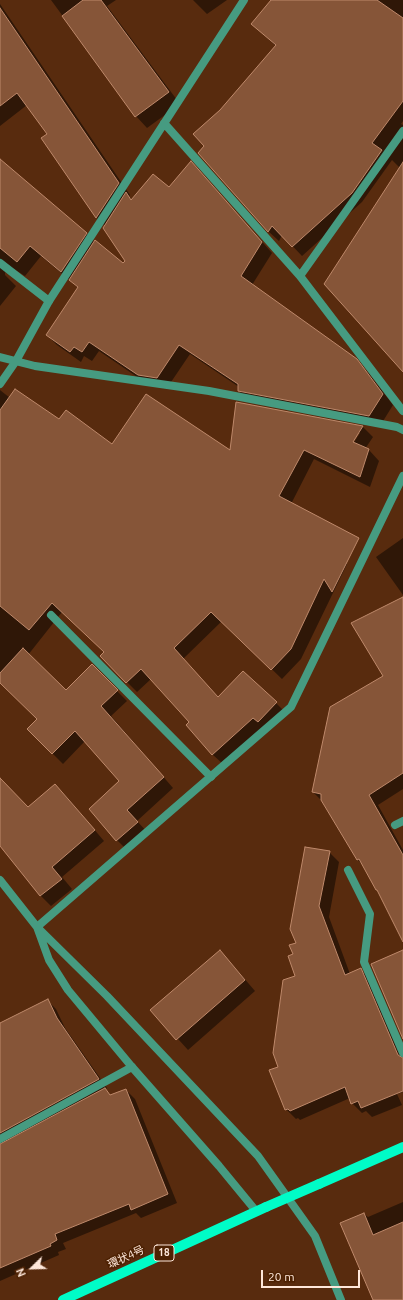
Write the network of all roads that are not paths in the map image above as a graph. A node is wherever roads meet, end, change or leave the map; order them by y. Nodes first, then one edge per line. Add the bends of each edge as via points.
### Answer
1 (244, 0) edge
2 (164, 123) junction
3 (403, 131) edge
4 (0, 263) edge
5 (300, 276) junction
6 (49, 300) junction
7 (0, 357) edge
8 (16, 361) junction
9 (0, 384) edge
10 (403, 411) edge
11 (403, 430) edge
12 (403, 476) edge
13 (51, 616) dead end
14 (211, 777) junction
15 (348, 870) dead end
16 (0, 880) edge
17 (37, 927) junction
18 (403, 1053) edge
19 (132, 1067) junction
20 (0, 1139) edge
21 (403, 1147) edge
22 (256, 1211) junction
23 (63, 1300) edge
24 (342, 1300) edge

1 - 2 street
2 - 5 street
2 - 6 street
3 - 5 street
4 - 6 street
5 - 10 street
6 - 8 street
7 - 8 street
8 - 9 street
8 - 11 street via 35,366 209,391
12 - 14 street via 292,707
13 - 14 street
14 - 17 street
15 - 18 street via 370,914 364,962
16 - 17 street
17 - 19 street via 49,960 68,990
17 - 24 street via 107,996 258,1156 315,1236
19 - 20 street
19 - 22 street
21 - 22 main road, 環状4号 / 18, bridge
22 - 23 main road, 環状4号 / 18

